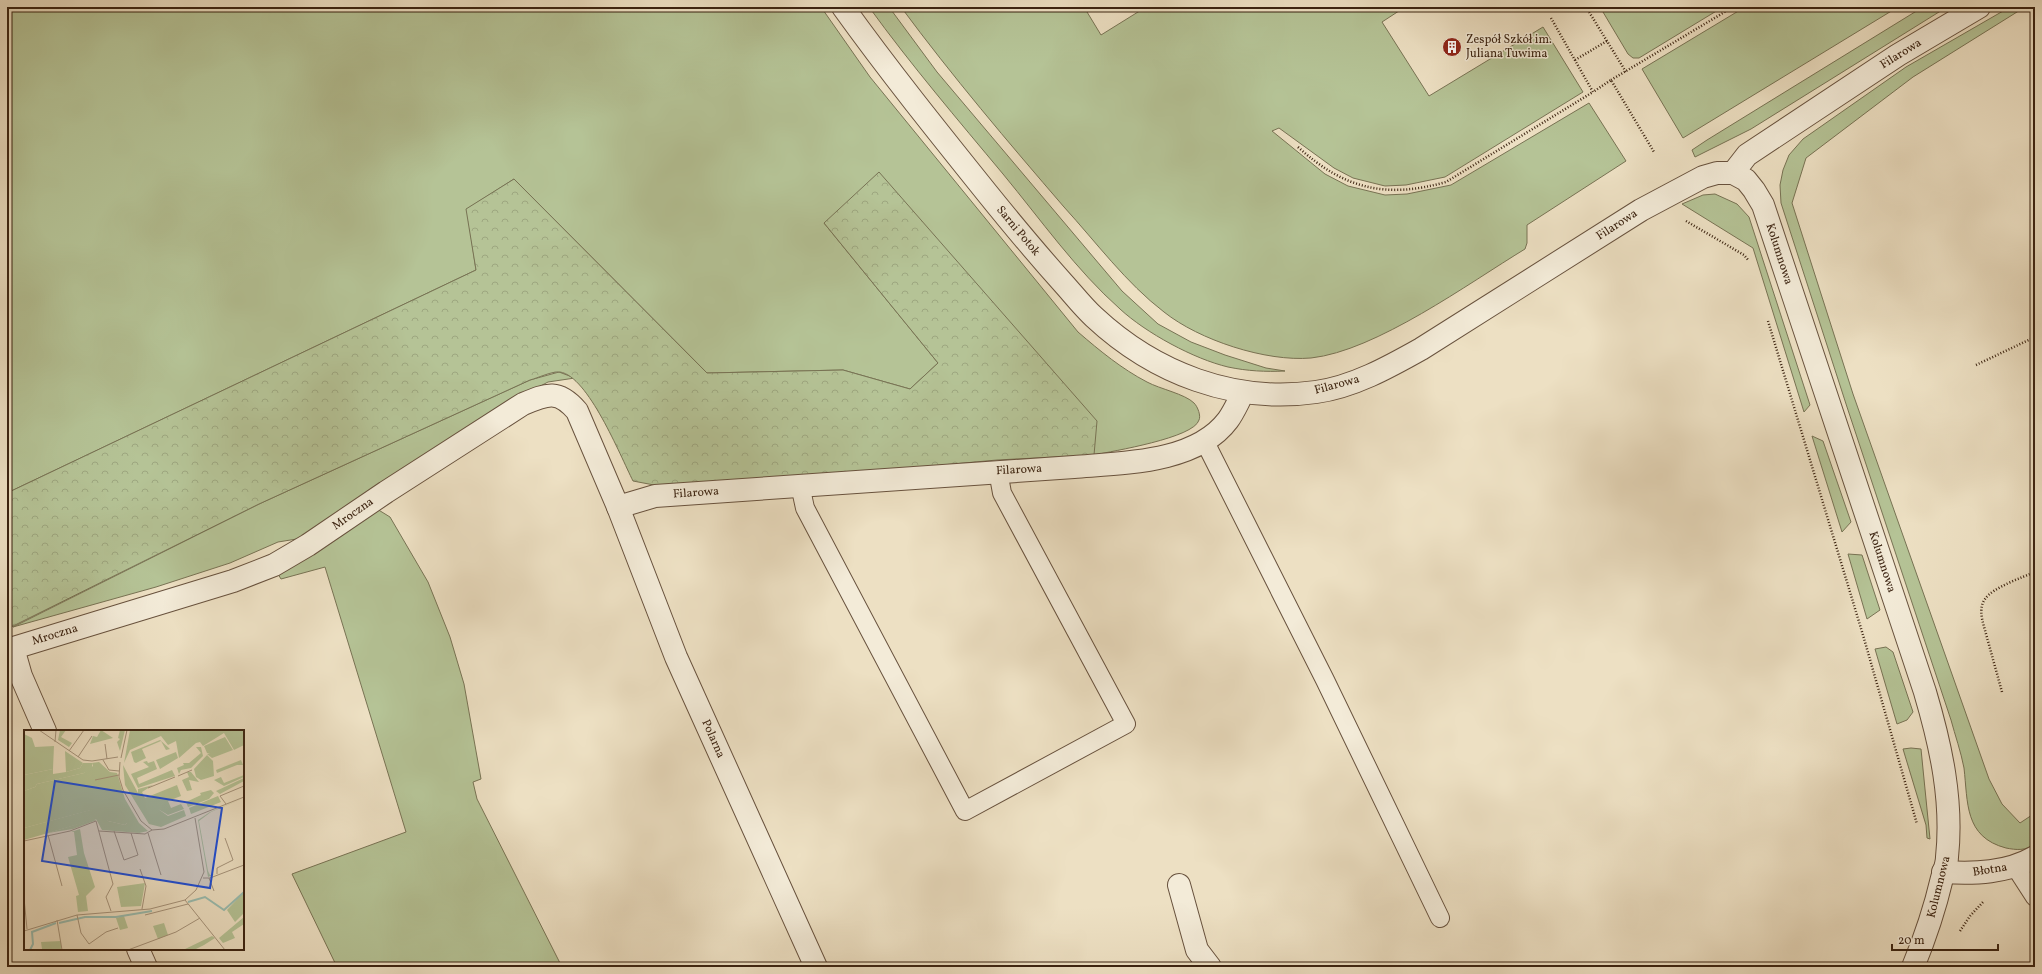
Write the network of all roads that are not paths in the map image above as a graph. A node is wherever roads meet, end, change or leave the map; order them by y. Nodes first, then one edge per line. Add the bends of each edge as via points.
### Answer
1 (843, 7) edge
2 (1979, 7) edge
3 (1734, 173) junction
4 (1243, 393) junction
5 (1205, 442) junction
6 (998, 471) junction
7 (800, 485) junction
8 (618, 507) junction
9 (10, 649) edge
10 (45, 730) edge
11 (2035, 858) edge
12 (2017, 870) junction
13 (1944, 872) junction
14 (1178, 885) dead end
15 (2035, 897) edge
16 (1440, 918) dead end
17 (138, 950) edge
18 (146, 967) edge
19 (816, 967) edge
20 (1210, 967) edge
21 (1913, 967) edge

1 - 4 street, Sarni Potok via 886,68 1025,241 1093,316 1151,359 1184,375
2 - 3 street, Filarowa via 1898,55 1747,155
3 - 4 street, Filarowa via 1717,173 1703,177 1663,197 1392,366 1318,392 1276,395
3 - 13 street, Kolumnowa via 1746,180 1763,205 1925,692 1937,732 1948,800 1949,832
4 - 5 street, Filarowa via 1228,420
5 - 6 street, Filarowa via 1172,455 1130,462
5 - 16 lane via 1325,680
6 - 7 street, Filarowa
6 - 7 lane via 1002,493 1126,724 965,811 805,508
7 - 8 street, Filarowa via 655,496
8 - 9 street, Mroczna via 577,411 567,400 542,396 517,408 274,566 233,581
8 - 19 street, Polarna via 676,656
9 - 10 street, Mroczna
11 - 12 street, Błotna
12 - 13 street, Błotna via 1973,874
12 - 15 lane
13 - 21 street, Kolumnowa
14 - 20 street via 1197,950
17 - 18 street

